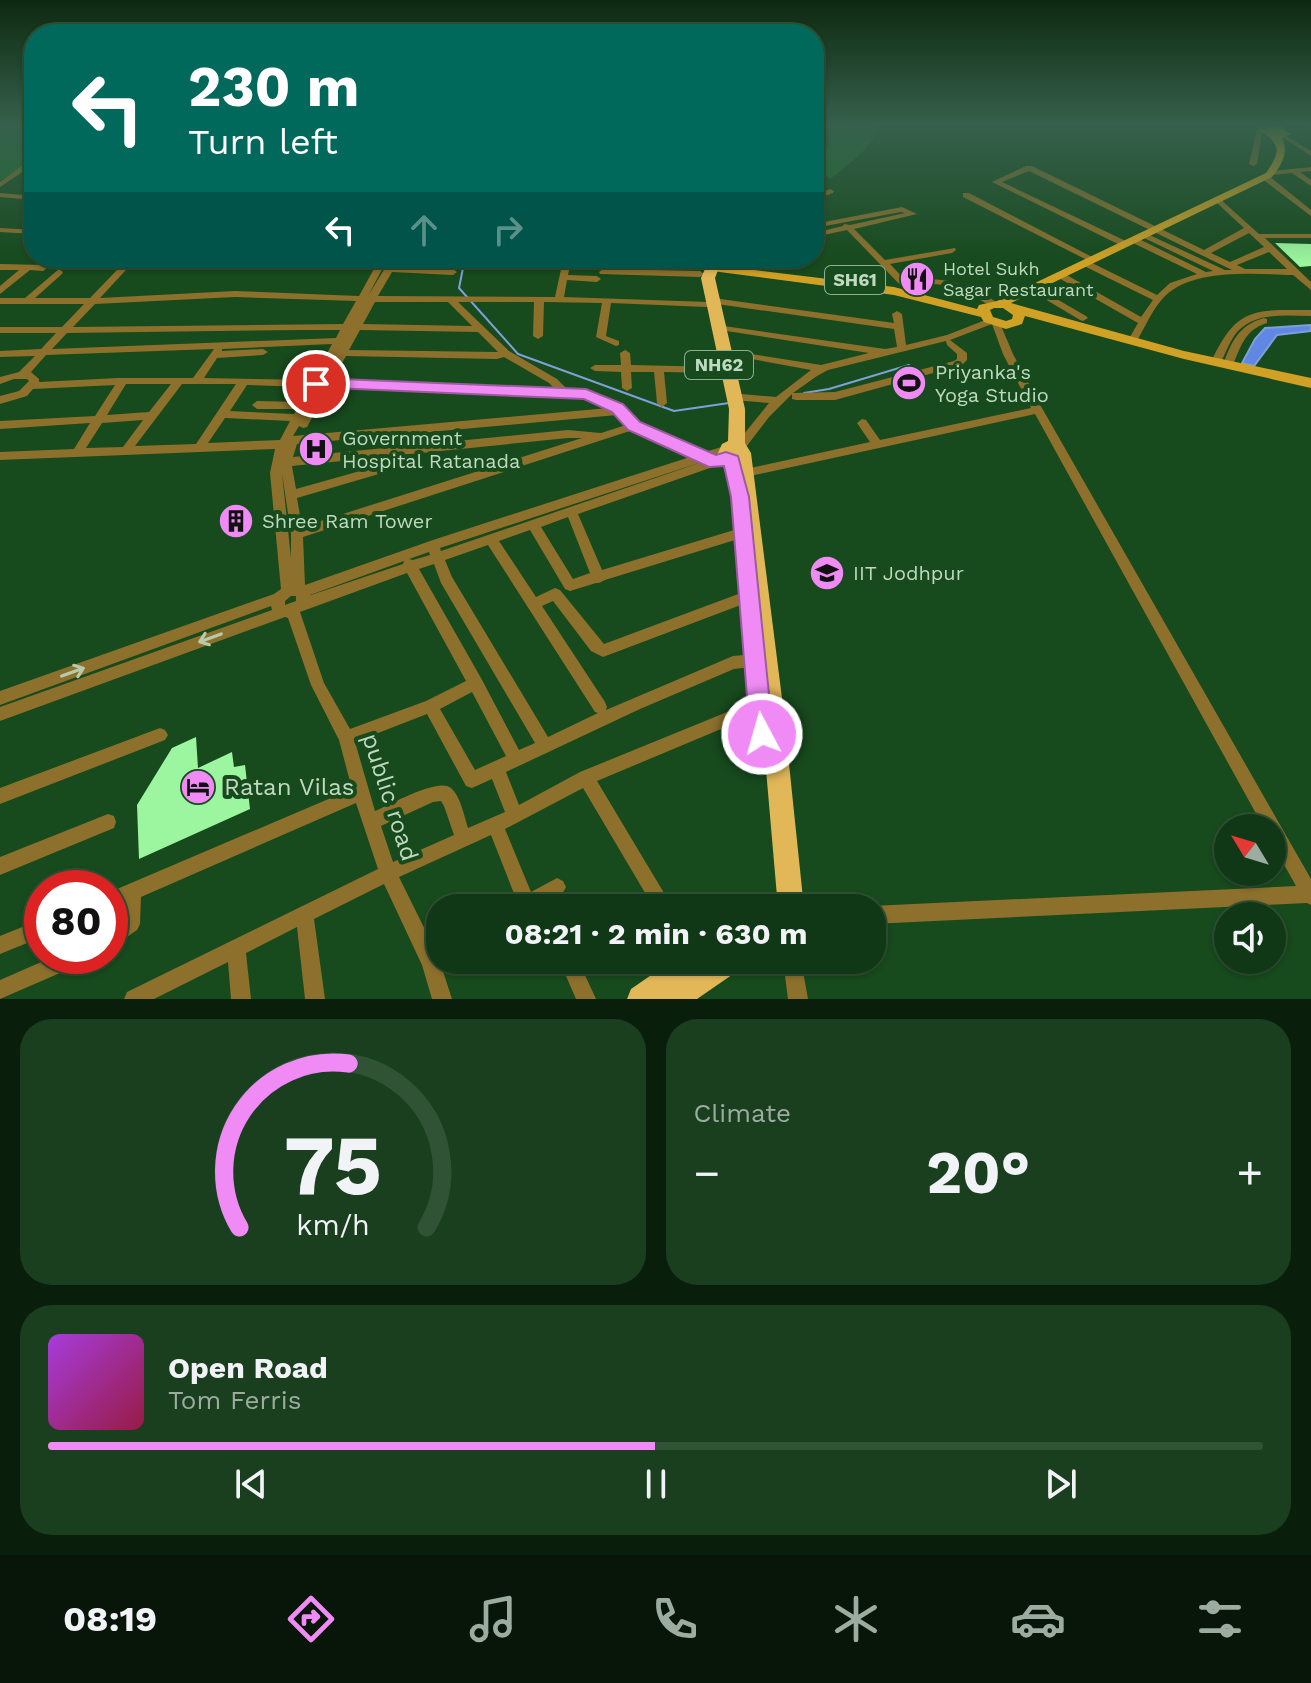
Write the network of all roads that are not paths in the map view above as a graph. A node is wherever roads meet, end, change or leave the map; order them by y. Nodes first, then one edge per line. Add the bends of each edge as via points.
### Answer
1 (22, 170) edge
2 (1025, 170) edge
3 (1032, 170) edge
4 (1272, 170) edge
5 (1309, 170) edge
6 (1296, 173) junction
7 (1269, 175) junction
8 (1311, 184) edge
9 (0, 185) edge
10 (830, 191) dead end
11 (824, 194) edge
12 (0, 195) edge
13 (966, 195) dead end
14 (24, 197) edge
15 (1219, 200) junction
16 (1311, 214) edge
17 (845, 224) junction
18 (824, 225) edge
19 (0, 228) edge
20 (24, 229) edge
21 (824, 231) edge
22 (1253, 232) junction
23 (1142, 235) junction
24 (1311, 236) edge
25 (1270, 248) junction
26 (952, 250) dead end
27 (1205, 253) junction
28 (1089, 261) junction
29 (883, 263) junction
30 (0, 267) edge
31 (24, 268) edge
32 (27, 268) joint
33 (43, 268) dead end
34 (123, 268) edge
35 (386, 268) edge
36 (427, 268) edge
37 (566, 268) edge
38 (664, 268) edge
39 (709, 268) edge
40 (742, 268) edge
41 (753, 268) edge
42 (1228, 269) junction
43 (59, 272) dead end
44 (453, 272) dead end
45 (1296, 272) junction
46 (1060, 275) junction
47 (1207, 276) junction
48 (564, 277) junction
49 (906, 286) junction
50 (1311, 287) edge
51 (0, 291) edge
52 (1048, 297) dead end
53 (368, 299) junction
54 (539, 299) junction
55 (559, 299) junction
56 (1158, 299) junction
57 (454, 300) junction
58 (607, 300) junction
59 (0, 301) edge
60 (90, 301) junction
61 (1081, 301) junction
62 (26, 302) junction
63 (709, 303) junction
64 (897, 314) dead end
65 (1000, 315) junction
66 (1311, 316) edge
67 (1083, 318) dead end
68 (1144, 322) junction
69 (355, 324) junction
70 (720, 327) junction
71 (898, 327) junction
72 (480, 329) junction
73 (0, 330) edge
74 (64, 330) junction
75 (538, 336) dead end
76 (1132, 342) junction
77 (616, 343) dead end
78 (950, 343) junction
79 (342, 347) junction
80 (902, 349) junction
81 (218, 350) junction
82 (724, 351) junction
83 (43, 352) junction
84 (263, 352) dead end
85 (886, 352) junction
86 (505, 353) junction
87 (625, 353) dead end
88 (0, 354) edge
89 (1222, 364) junction
90 (595, 368) dead end
91 (627, 368) junction
92 (659, 369) junction
93 (823, 369) junction
94 (721, 370) junction
95 (23, 374) junction
96 (180, 380) junction
97 (197, 380) junction
98 (0, 381) edge
99 (123, 381) junction
100 (244, 381) junction
101 (321, 384) junction
102 (32, 386) junction
103 (1311, 386) edge
104 (627, 388) dead end
105 (564, 392) junction
106 (733, 396) junction
107 (791, 396) junction
108 (0, 400) edge
109 (662, 403) dead end
110 (257, 405) dead end
111 (304, 406) junction
112 (1038, 410) junction
113 (221, 414) junction
114 (153, 416) junction
115 (99, 418) junction
116 (297, 418) junction
117 (628, 419) junction
118 (862, 423) dead end
119 (0, 425) edge
120 (545, 427) junction
121 (605, 436) junction
122 (289, 442) junction
123 (877, 444) junction
124 (200, 447) junction
125 (127, 449) junction
126 (78, 451) junction
127 (0, 456) edge
128 (702, 456) junction
129 (733, 456) junction
130 (286, 462) junction
131 (385, 468) dead end
132 (291, 495) junction
133 (571, 511) junction
134 (533, 524) junction
135 (744, 532) junction
136 (297, 534) junction
137 (490, 538) junction
138 (434, 551) junction
139 (409, 564) junction
140 (599, 578) junction
141 (749, 596) junction
142 (292, 600) junction
143 (533, 604) junction
144 (755, 661) junction
145 (476, 683) junction
146 (0, 698) edge
147 (430, 706) junction
148 (759, 706) junction
149 (600, 707) dead end
150 (0, 714) edge
151 (160, 735) dead end
152 (346, 738) junction
153 (541, 738) dead end
154 (512, 751) dead end
155 (496, 768) junction
156 (586, 778) junction
157 (361, 793) junction
158 (0, 796) edge
159 (515, 816) junction
160 (108, 822) dead end
161 (371, 822) junction
162 (495, 825) junction
163 (464, 840) junction
164 (0, 866) edge
165 (388, 873) junction
166 (557, 887) dead end
167 (132, 892) junction
168 (128, 894) edge
169 (520, 894) edge
170 (545, 894) edge
171 (656, 894) edge
172 (783, 894) edge
173 (784, 894) edge
174 (1311, 895) edge
175 (886, 914) edge
176 (305, 915) junction
177 (128, 926) edge
178 (24, 935) edge
179 (426, 943) edge
180 (0, 945) edge
181 (236, 949) junction
182 (36, 974) edge
183 (438, 974) edge
184 (574, 974) edge
185 (676, 974) edge
186 (709, 974) edge
187 (794, 974) edge
188 (0, 990) edge
189 (134, 999) edge
190 (241, 999) edge
191 (315, 999) edge
192 (442, 999) edge
193 (586, 999) edge
194 (641, 999) edge
195 (673, 999) edge
196 (798, 999) edge

1 - 9 street
2 - 23 street via 996,182
3 - 23 street
4 - 7 main road
5 - 6 street
6 - 7 street
6 - 8 street
7 - 15 main road
7 - 16 street
10 - 11 street
12 - 14 street
13 - 28 street
15 - 22 street
15 - 23 main road
17 - 17 street via 913,213 899,209
17 - 18 street
17 - 21 street
17 - 29 street
19 - 20 street
22 - 24 street
22 - 25 street
22 - 27 street
23 - 27 street
23 - 28 main road
23 - 42 street
23 - 47 street
25 - 42 street
25 - 45 street
26 - 29 street
27 - 42 street
28 - 46 main road
28 - 56 street
29 - 49 street
30 - 31 street
32 - 33 street
32 - 51 street
34 - 60 street
35 - 53 street
36 - 44 street
37 - 48 street
38 - 48 street
39 - 63 highway, NH62
40 - 65 main road, SH61 via 894,291
41 - 49 main road, SH61
42 - 45 street
42 - 47 street
43 - 62 street
45 - 50 street
46 - 61 street
46 - 65 main road via 1027,290
47 - 56 street via 1175,284
48 - 55 street
49 - 65 main road, SH61
52 - 61 street
53 - 57 street
53 - 60 street via 235,294
53 - 69 street
54 - 55 street
54 - 57 street
54 - 75 street
55 - 58 street
56 - 68 street
57 - 72 street
58 - 63 street
58 - 77 street via 601,337
59 - 62 street
60 - 62 street
60 - 74 street
61 - 67 street
61 - 68 street
63 - 70 highway, NH62
63 - 71 street
63 - 94 highway, NH62
64 - 71 street
65 - 76 main road
65 - 78 street
65 - 80 street via 961,334
65 - 103 main road
65 - 112 street via 1008,354
66 - 89 street via 1254,323
68 - 76 street
69 - 72 street
69 - 74 street
69 - 79 street
70 - 82 highway, NH62
70 - 85 street
71 - 80 street
72 - 86 street
73 - 74 street
74 - 83 street
76 - 89 main road
78 - 107 street via 831,373
78 - 107 street via 962,353 958,363 835,396
79 - 81 street
79 - 86 street
79 - 101 street
80 - 85 street
81 - 83 street
81 - 84 street
81 - 97 street
82 - 93 street
82 - 106 highway, NH62
83 - 88 street
83 - 95 street
85 - 93 street
86 - 105 street
87 - 91 street
89 - 103 main road
90 - 91 street
91 - 92 street
91 - 104 street
92 - 94 street
92 - 109 street
93 - 107 street
94 - 129 highway, NH62
95 - 98 street
95 - 102 street via 34,377
96 - 97 street
96 - 99 street
96 - 114 street
97 - 100 street
99 - 102 street
99 - 115 street
100 - 101 street
100 - 113 street
101 - 105 street
101 - 111 street
101 - 122 street
102 - 108 street
105 - 117 street via 596,397
106 - 107 street
106 - 129 highway, NH62 via 738,420
107 - 129 street
110 - 111 street
111 - 116 street
112 - 123 street
112 - 174 street
113 - 116 street
113 - 124 street
114 - 115 street
114 - 125 street
115 - 119 street
115 - 126 street
116 - 122 street
117 - 120 street
117 - 121 street
117 - 128 street
118 - 123 street
120 - 121 street
120 - 122 street
120 - 130 street
121 - 136 street
122 - 124 street
122 - 130 street
122 - 142 street via 276,473
123 - 129 street
124 - 125 street
125 - 126 street
126 - 127 street
128 - 129 street
128 - 138 street
129 - 133 street
129 - 135 highway, NH62
129 - 173 highway, NH62
130 - 132 street
131 - 132 street
132 - 136 street
133 - 134 street
133 - 140 street
134 - 137 street
134 - 140 street via 566,583
135 - 140 street
135 - 141 highway, NH62
136 - 142 street
137 - 138 street
137 - 143 street
138 - 139 street
138 - 142 street
138 - 153 street
139 - 142 street
139 - 145 street
141 - 143 street via 603,651 555,594
141 - 144 highway, NH62
146 -> 142 street
142 -> 150 street
142 - 152 street, public road via 318,685
143 - 149 street
144 - 148 highway, NH62
144 - 155 street via 733,663
145 - 147 street
145 - 154 street
147 - 152 street
147 - 155 street via 472,780
148 - 156 street
148 - 172 highway, NH62
151 - 158 street
152 - 157 street, public road
155 - 159 street
156 - 159 street
156 - 171 street
157 - 161 street, public road
157 - 167 street
159 - 162 street
160 - 164 street
161 - 163 street via 444,792
161 - 165 street, public road
162 - 163 street
162 - 169 street
163 - 165 street
165 - 176 street
165 - 179 street, public road
166 - 170 street
167 - 168 street
167 - 177 street
174 - 175 street
176 - 181 street
176 - 191 street
178 - 180 street
181 - 189 street
181 - 190 street
182 - 188 street
183 - 192 street, public road
184 - 193 street
185 - 194 highway
186 - 195 highway
187 - 196 street

